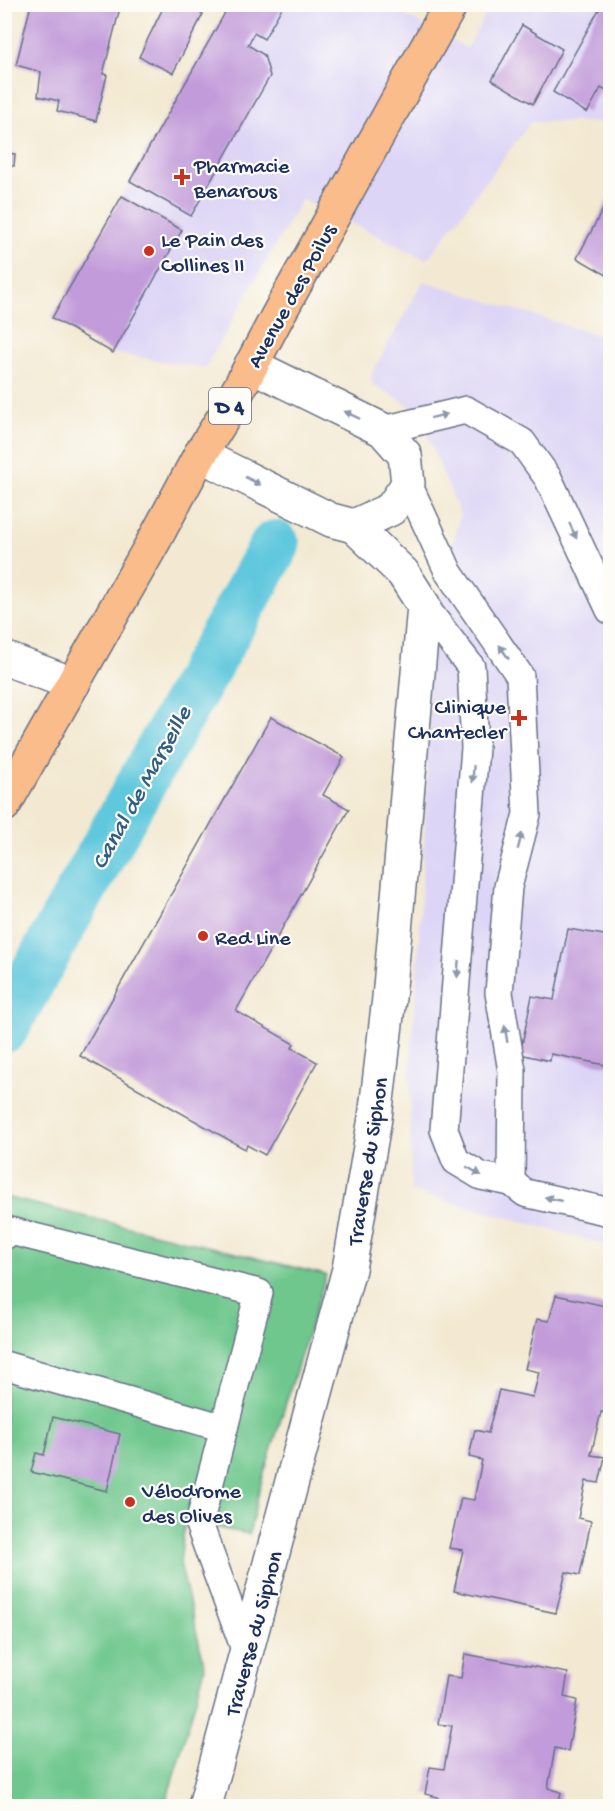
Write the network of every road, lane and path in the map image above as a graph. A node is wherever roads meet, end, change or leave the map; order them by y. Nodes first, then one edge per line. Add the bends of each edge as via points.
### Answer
1 (451, 4) edge
2 (251, 365) junction
3 (382, 430) junction
4 (200, 455) junction
5 (408, 484) junction
6 (354, 526) junction
7 (424, 606) junction
8 (610, 610) edge
9 (4, 658) edge
10 (73, 684) junction
11 (4, 806) edge
12 (512, 1182) junction
13 (610, 1212) edge
14 (4, 1236) edge
15 (4, 1365) edge
16 (224, 1428) junction
17 (246, 1652) junction
18 (205, 1806) edge

1 - 2 main road, Avenue des Poilus / D 4
3 -> 2 street
2 - 4 main road, Avenue des Poilus / D 4
3 - 5 street via 405,455
3 -> 8 lane via 466,410 522,442 548,478
4 -> 6 street via 331,520
4 - 10 main road, Avenue des Poilus / D 4
5 - 6 street via 391,509
12 -> 5 lane via 512,1071 499,993 508,887 527,814 520,676 449,573
6 - 7 street via 403,573
7 -> 12 lane via 471,667 475,748 444,1130 456,1161 481,1176
7 - 17 street, Traverse du Siphon via 389,998 373,1130 349,1269
9 - 10 street
10 - 11 main road, Avenue des Poilus / D 4
13 -> 12 lane via 525,1193
14 - 16 lane via 6,1230 259,1293
15 - 16 lane
16 - 17 lane via 199,1524
17 - 18 street, Traverse du Siphon

